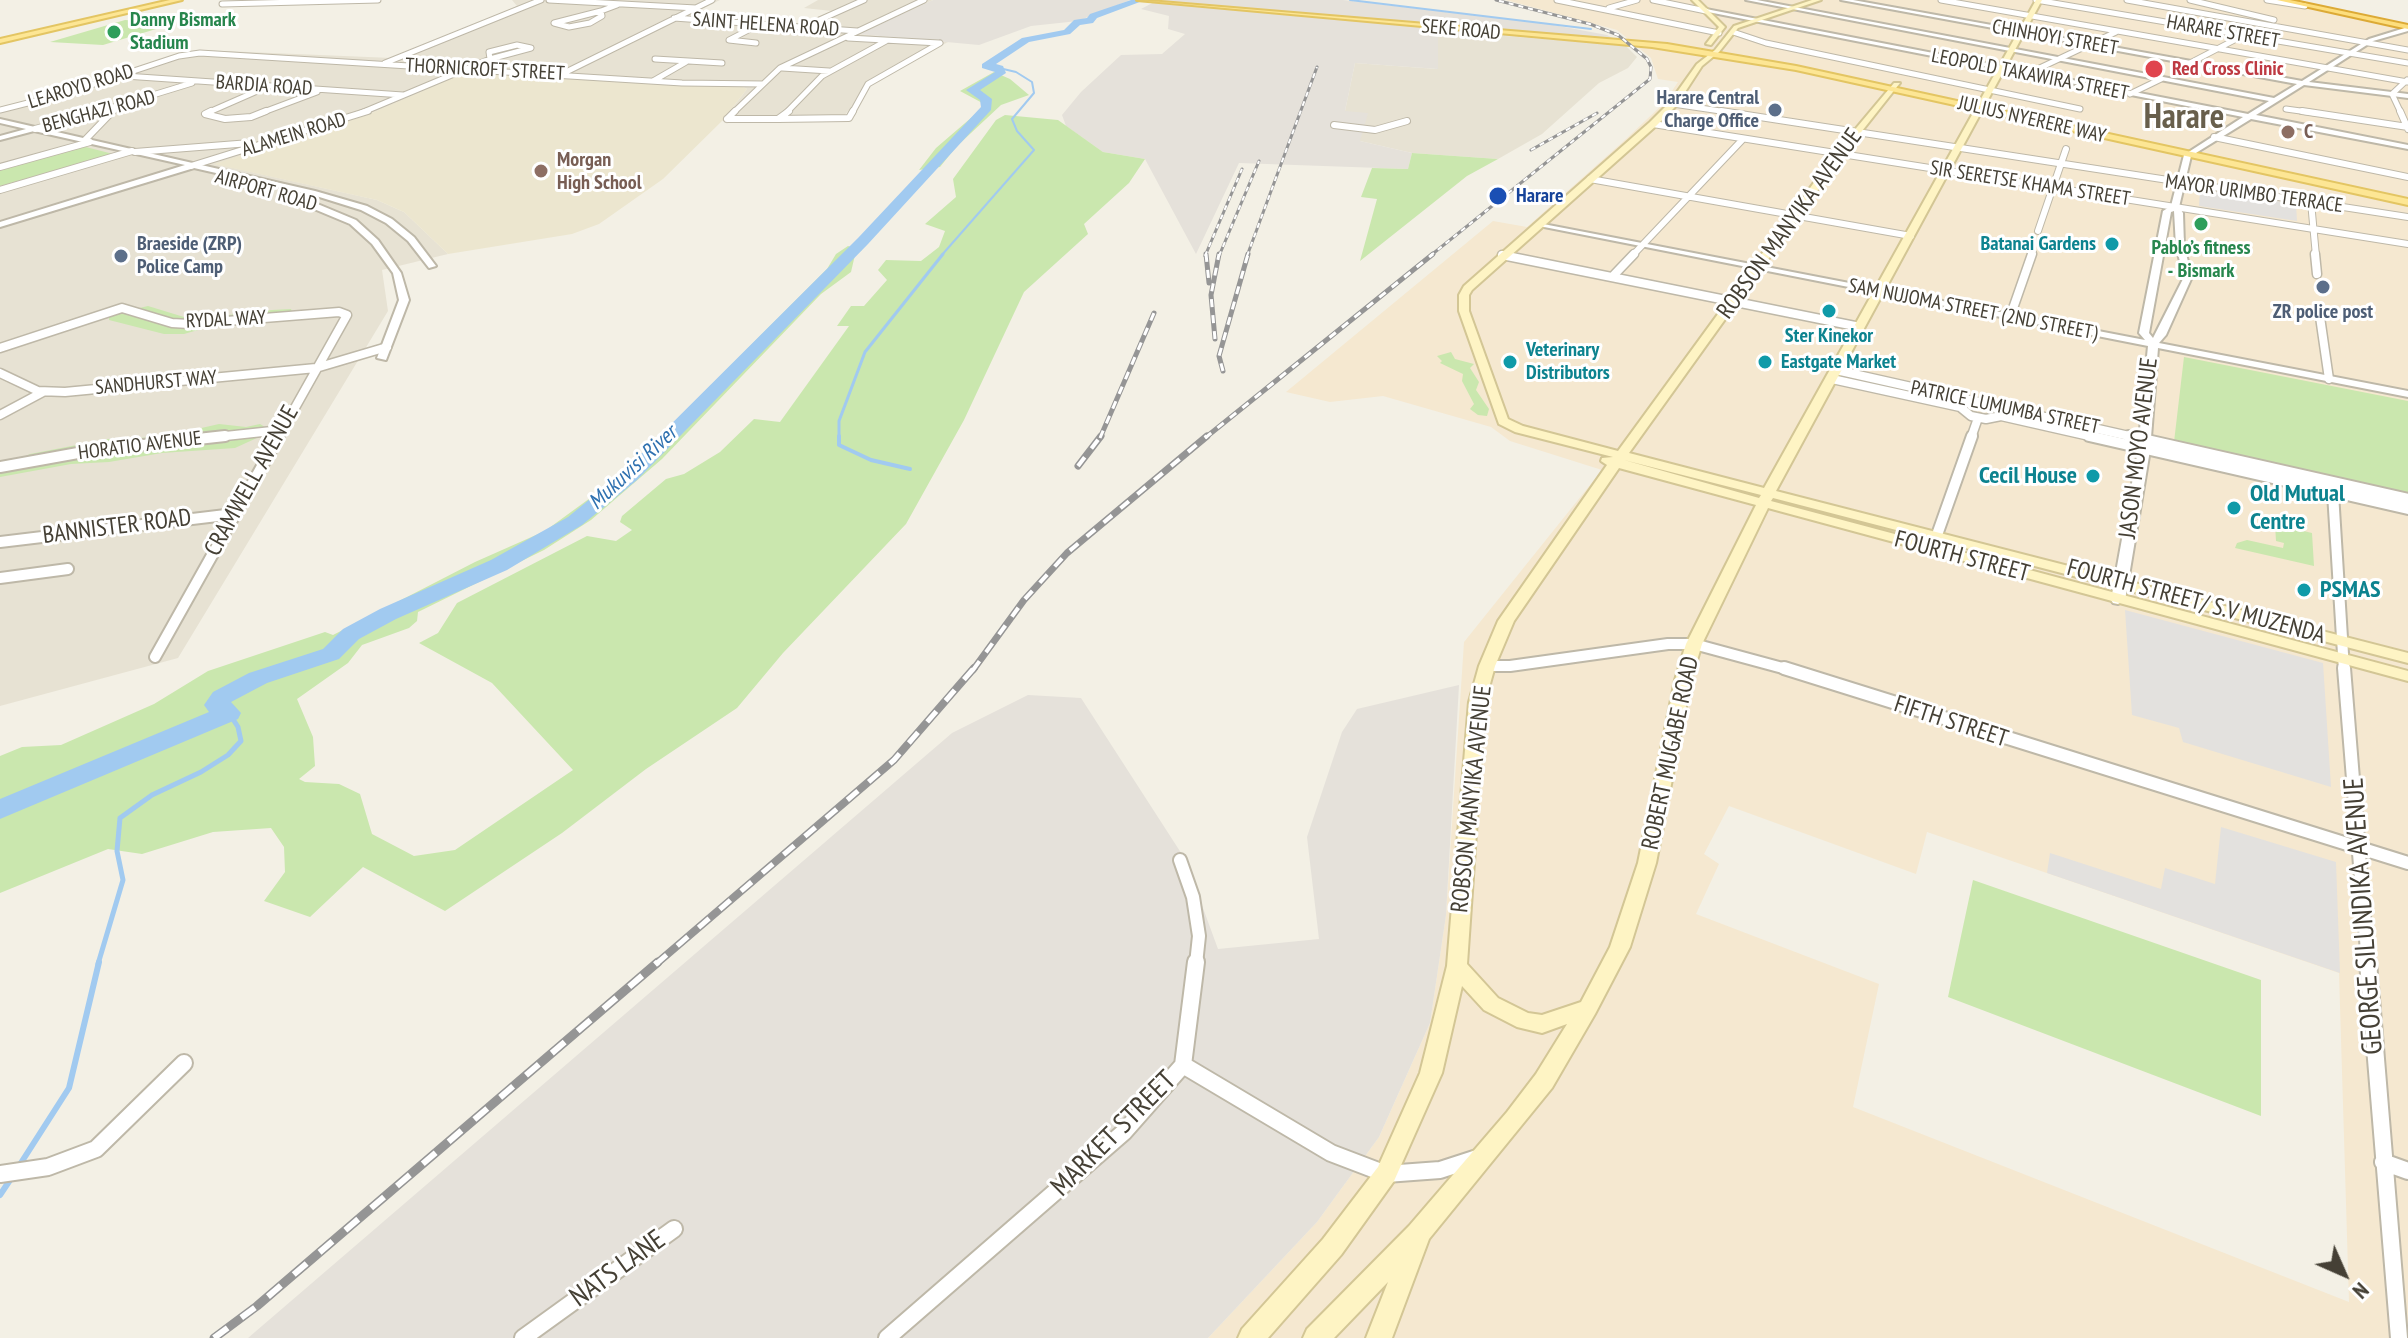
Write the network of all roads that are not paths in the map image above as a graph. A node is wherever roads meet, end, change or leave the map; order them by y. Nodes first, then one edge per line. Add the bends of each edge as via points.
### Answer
1 (179, 0) edge
2 (288, 0) edge
3 (378, 0) edge
4 (541, 0) edge
5 (549, 0) edge
6 (712, 0) edge
7 (864, 0) edge
8 (924, 0) edge
9 (1140, 0) edge
10 (1557, 0) edge
11 (1637, 0) edge
12 (1653, 0) edge
13 (1695, 0) edge
14 (1749, 0) edge
15 (1818, 0) edge
16 (1844, 0) edge
17 (1941, 0) edge
18 (2038, 0) edge
19 (2127, 0) edge
20 (2190, 0) edge
21 (2267, 0) edge
22 (2280, 0) edge
23 (579, 1) edge
24 (1146, 1) edge
25 (621, 3) junction
26 (222, 4) dead end
27 (2305, 6) junction
28 (697, 8) junction
29 (1792, 8) junction
30 (2168, 8) junction
31 (1605, 10) junction
32 (601, 11) junction
33 (1706, 11) junction
34 (2030, 16) junction
35 (674, 18) junction
36 (2143, 18) junction
37 (1754, 20) junction
38 (2376, 21) junction
39 (761, 24) junction
40 (806, 26) junction
41 (2265, 26) junction
42 (2406, 29) edge
43 (857, 31) junction
44 (2118, 31) junction
45 (1733, 32) junction
46 (2020, 32) junction
47 (1719, 33) junction
48 (2244, 36) junction
49 (845, 37) junction
50 (0, 41) edge
51 (886, 41) junction
52 (756, 43) dead end
53 (1766, 43) junction
54 (2088, 44) junction
55 (2370, 44) junction
56 (1685, 49) junction
57 (2219, 49) junction
58 (2011, 50) junction
59 (2408, 50) edge
60 (1710, 51) junction
61 (208, 53) joint
62 (2352, 54) junction
63 (490, 59) junction
64 (655, 59) dead end
65 (2058, 59) junction
66 (1751, 60) junction
67 (687, 62) junction
68 (722, 63) dead end
69 (2190, 63) junction
70 (2408, 63) edge
71 (382, 64) junction
72 (780, 68) junction
73 (2329, 68) junction
74 (2002, 69) junction
75 (465, 70) junction
76 (829, 71) junction
77 (2027, 74) junction
78 (560, 75) junction
79 (120, 76) junction
80 (2161, 79) junction
81 (653, 81) junction
82 (2407, 81) edge
83 (196, 82) junction
84 (2304, 83) junction
85 (763, 84) junction
86 (267, 87) junction
87 (1894, 87) junction
88 (321, 90) junction
89 (1990, 90) junction
90 (2130, 94) junction
91 (2392, 94) junction
92 (407, 96) junction
93 (2408, 96) edge
94 (2275, 100) junction
95 (1673, 104) junction
96 (1981, 105) junction
97 (116, 108) junction
98 (2080, 109) dead end
99 (0, 110) edge
100 (2245, 117) junction
101 (778, 119) junction
102 (0, 121) edge
103 (1407, 121) dead end
104 (1653, 124) junction
105 (1334, 125) dead end
106 (2407, 125) edge
107 (35, 129) junction
108 (1855, 133) junction
109 (2214, 137) junction
110 (0, 138) edge
111 (1743, 139) junction
112 (88, 141) junction
113 (274, 141) junction
114 (2408, 147) edge
115 (2066, 149) dead end
116 (1959, 150) junction
117 (133, 152) junction
118 (2191, 152) junction
119 (1840, 153) junction
120 (191, 166) junction
121 (2061, 166) junction
122 (0, 167) edge
123 (1948, 169) junction
124 (2408, 177) edge
125 (1590, 179) junction
126 (2180, 184) junction
127 (2055, 188) junction
128 (0, 190) edge
129 (2408, 195) edge
130 (1689, 196) junction
131 (2311, 202) junction
132 (2408, 202) edge
133 (2175, 207) junction
134 (1797, 216) junction
135 (2408, 217) edge
136 (0, 225) edge
137 (1538, 225) junction
138 (2314, 229) junction
139 (2038, 231) dead end
140 (1911, 236) junction
141 (2408, 244) edge
142 (1642, 245) junction
143 (2032, 254) dead end
144 (1502, 255) junction
145 (432, 266) dead end
146 (1758, 268) junction
147 (2317, 274) dead end
148 (1612, 277) junction
149 (1880, 292) junction
150 (1734, 302) junction
151 (2319, 310) dead end
152 (339, 312) joint
153 (2010, 317) junction
154 (1860, 327) junction
155 (2153, 344) junction
156 (387, 347) junction
157 (0, 348) edge
158 (382, 358) dead end
159 (316, 368) junction
160 (0, 373) edge
161 (1834, 375) junction
162 (2329, 379) junction
163 (43, 392) junction
164 (2408, 394) edge
165 (1983, 403) junction
166 (1960, 407) junction
167 (0, 415) edge
168 (2001, 416) junction
169 (1978, 418) junction
170 (281, 430) junction
171 (2145, 444) junction
172 (1619, 459) junction
173 (0, 467) edge
174 (2333, 493) junction
175 (1767, 499) junction
176 (2408, 499) edge
177 (2408, 509) edge
178 (234, 514) junction
179 (0, 542) edge
180 (1934, 542) junction
181 (68, 569) dead end
182 (0, 578) edge
183 (2120, 582) junction
184 (2118, 600) junction
185 (2342, 640) junction
186 (1694, 644) junction
187 (155, 657) dead end
188 (2408, 658) edge
189 (2343, 659) junction
190 (1487, 666) junction
191 (2408, 676) edge
192 (2360, 848) junction
193 (1180, 860) dead end
194 (2408, 863) edge
195 (1457, 966) junction
196 (1588, 1008) junction
197 (184, 1063) dead end
198 (1183, 1065) junction
199 (1481, 1156) junction
200 (2383, 1162) junction
201 (2408, 1171) edge
202 (4, 1174) edge
203 (1386, 1174) junction
204 (674, 1229) dead end
205 (1418, 1234) junction
206 (523, 1338) edge
207 (887, 1338) edge
208 (1251, 1338) edge
209 (1316, 1338) edge
210 (1379, 1338) edge
211 (2399, 1338) edge

1 - 50 main road
2 - 3 street
2 - 26 street
4 - 71 street
5 - 23 street
6 - 28 street
7 - 40 street
8 - 43 street
9 - 24 main road, SEKE ROAD
10 - 31 street
11 - 31 street
12 - 33 street, LEOPOLD TAKAWIRA STREET
13 - 33 main road
14 - 29 street
15 - 29 main road
16 - 46 street, CHINHOYI STREET
17 - 34 street
18 - 34 main road, ROBERT MUGABE ROAD
18 - 36 street, HARARE STREET
19 - 30 street
20 - 41 street via 2282,23
21 - 27 street
22 - 27 highway
23 - 25 street
24 - 56 main road, SEKE ROAD
25 - 28 street
25 - 32 street
27 - 38 highway
28 - 35 street
29 - 37 main road
29 - 58 street
30 - 36 street
30 - 41 street
31 - 47 street
32 - 32 street via 600,19 584,25 554,23
33 - 37 street, LEOPOLD TAKAWIRA STREET
33 - 47 main road via 1719,21
34 - 44 street
34 - 46 main road, ROBERT MUGABE ROAD
35 - 39 street, SAINT HELENA ROAD
35 - 78 street
36 - 44 street
36 - 48 street, HARARE STREET
37 - 45 main road
37 - 74 street, LEOPOLD TAKAWIRA STREET
38 - 42 highway
38 - 42 highway
39 - 40 street, SAINT HELENA ROAD
39 - 52 street via 729,40
40 - 43 street, SAINT HELENA ROAD
41 - 48 street
41 - 55 street
42 - 55 street
43 - 49 street
44 - 54 street
44 - 57 street
45 - 53 street
45 - 60 main road
46 - 54 street, CHINHOYI STREET
46 - 58 main road, ROBERT MUGABE ROAD
47 - 60 main road
48 - 57 street
48 - 62 street, HARARE STREET
49 - 51 street
49 - 72 street
51 - 76 street
51 - 101 street via 940,43 868,84 849,118
53 - 60 street via 1742,40
53 - 89 street
54 - 65 street
54 - 69 street, CHINHOYI STREET
55 - 59 street
55 - 62 street
56 - 60 main road
56 - 60 main road
57 - 69 street
57 - 73 street
58 - 65 street
58 - 74 main road, ROBERT MUGABE ROAD
60 - 66 main road
60 - 66 main road, JULIUS NYERERE WAY
60 - 87 main road, JULIUS NYERERE WAY
60 - 95 main road
61 - 71 street, THORNICROFT STREET
61 - 79 street, LEAROYD ROAD via 185,54
62 - 70 street, HARARE STREET
62 - 73 street
63 - 63 street, ALAMEIN ROAD via 489,52 496,49 531,48
63 - 75 street, ALAMEIN ROAD
64 - 67 street
65 - 77 street
65 - 80 street
66 - 87 main road, JULIUS NYERERE WAY
67 - 68 street
67 - 81 street
69 - 84 street, CHINHOYI STREET
71 - 75 street, THORNICROFT STREET
72 - 76 street
72 - 85 street
73 - 82 street
73 - 84 street
74 - 77 street, LEOPOLD TAKAWIRA STREET
74 - 89 main road, ROBERT MUGABE ROAD
75 - 78 street, THORNICROFT STREET
75 - 92 street, ALAMEIN ROAD
76 - 101 street
77 - 90 street, LEOPOLD TAKAWIRA STREET
78 - 81 street, THORNICROFT STREET
79 - 83 street, BARDIA ROAD
79 - 99 street, LEAROYD ROAD
80 - 90 street
80 - 94 street
81 - 85 street, THORNICROFT STREET
82 - 91 street
83 - 86 street, BARDIA ROAD
83 - 97 street, BENGHAZI ROAD
84 - 91 street, CHINHOYI STREET
84 - 94 street
85 - 101 street via 727,119
86 - 88 street, BARDIA ROAD
86 - 88 street via 205,114 251,117
87 - 96 main road, JULIUS NYERERE WAY
87 - 108 main road, ROBSON MANYIKA AVENUE
88 - 92 street, BARDIA ROAD
89 - 96 main road, ROBERT MUGABE ROAD
89 - 98 street
90 - 100 street, LEOPOLD TAKAWIRA STREET
91 - 93 street, CHINHOYI STREET
91 - 106 street
92 - 113 street, ALAMEIN ROAD
94 - 100 street
95 - 104 main road
95 - 108 street, MAYOR URIMBO TERRACE
96 - 116 main road, ROBERT MUGABE ROAD
96 - 118 main road, JULIUS NYERERE WAY
97 - 107 street, BENGHAZI ROAD
97 - 112 street
100 - 109 street
100 - 114 street, LEOPOLD TAKAWIRA STREET
102 - 107 street
103 - 105 street via 1375,130
104 - 111 street, SIR SERETSE KHAMA STREET
104 - 125 main road
106 - 106 street via 2286,109
107 - 110 street, BENGHAZI ROAD
107 - 112 street
108 - 116 street, MAYOR URIMBO TERRACE
108 - 119 main road, ROBSON MANYIKA AVENUE
109 - 118 street
109 - 124 street
111 - 119 street, SIR SERETSE KHAMA STREET
111 - 130 street
112 - 117 street
112 - 122 street
113 - 117 street
113 - 120 street, ALAMEIN ROAD
115 - 121 street
116 - 121 street, MAYOR URIMBO TERRACE
116 - 123 main road, ROBERT MUGABE ROAD
117 - 120 street
117 - 128 street
118 - 126 street, JASON MOYO AVENUE
118 - 129 main road, JULIUS NYERERE WAY
118 - 132 main road, JULIUS NYERERE WAY
119 - 123 street, SIR SERETSE KHAMA STREET
119 - 134 main road, ROBSON MANYIKA AVENUE
120 - 136 street, ALAMEIN ROAD
120 - 145 street, AIRPORT ROAD via 364,208 411,239
120 - 156 street, AIRPORT ROAD via 322,207 353,222 375,242 397,273 404,300
121 - 126 street, MAYOR URIMBO TERRACE
121 - 127 street
123 - 127 street, SIR SERETSE KHAMA STREET
123 - 140 main road, ROBERT MUGABE ROAD
125 - 130 street
125 - 137 main road
126 - 131 street, MAYOR URIMBO TERRACE
126 - 133 street, JASON MOYO AVENUE
127 - 133 street, SIR SERETSE KHAMA STREET
127 - 139 street
130 - 134 street
130 - 142 street
131 - 135 street, MAYOR URIMBO TERRACE
131 - 138 street
133 - 138 street, SIR SERETSE KHAMA STREET
133 - 155 street, JASON MOYO AVENUE via 2167,211 2146,319 2144,334
133 - 155 street, JASON MOYO AVENUE via 2188,277
134 - 140 street
134 - 146 main road, ROBSON MANYIKA AVENUE
137 - 142 street, SAM NUJOMA STREET (2ND STREET)
137 - 144 main road
138 - 141 street, SIR SERETSE KHAMA STREET
138 - 147 street
140 - 149 main road, ROBERT MUGABE ROAD
142 - 146 street, SAM NUJOMA STREET (2ND STREET)
142 - 148 street
143 - 153 street
144 - 148 street
144 - 172 main road, FOURTH STREET via 1468,288 1463,303 1503,421 1538,441
146 - 149 street, SAM NUJOMA STREET (2ND STREET)
146 - 150 main road, ROBSON MANYIKA AVENUE
148 - 150 street
149 - 153 street, SAM NUJOMA STREET (2ND STREET)
149 - 154 main road, ROBERT MUGABE ROAD
150 - 154 street
150 - 172 main road, ROBSON MANYIKA AVENUE
151 - 162 street
152 - 157 street, RYDAL WAY via 189,324 116,309
152 - 159 street, CRAMWELL AVENUE via 347,316
153 - 155 street, SAM NUJOMA STREET (2ND STREET)
154 - 161 main road, ROBERT MUGABE ROAD
155 - 162 street, SAM NUJOMA STREET (2ND STREET)
155 - 171 street, JASON MOYO AVENUE
156 - 158 street, AIRPORT ROAD
156 - 159 street, SANDHURST WAY
159 - 163 street, SANDHURST WAY
159 - 170 street, CRAMWELL AVENUE
160 - 163 street, SANDHURST WAY
161 - 165 street, PATRICE LUMUMBA STREET
161 - 166 street, PATRICE LUMUMBA STREET
161 - 175 main road, ROBERT MUGABE ROAD
162 - 164 street, SAM NUJOMA STREET (2ND STREET)
163 - 167 street
165 - 166 street
165 - 168 street via 1996,407
165 - 171 street, PATRICE LUMUMBA STREET
166 - 169 street
168 - 169 street
168 - 171 street, PATRICE LUMUMBA STREET
169 - 180 street
170 - 173 street, HORATIO AVENUE via 89,451
170 - 178 street, CRAMWELL AVENUE
171 - 174 street, PATRICE LUMUMBA STREET
171 - 176 street, PATRICE LUMUMBA STREET
171 - 183 street, JASON MOYO AVENUE
172 - 175 main road, FOURTH STREET
172 - 190 main road, ROBSON MANYIKA AVENUE via 1506,621
174 - 177 street, PATRICE LUMUMBA STREET
174 - 185 street, GEORGE SILUNDIKA AVENUE
175 - 180 main road, FOURTH STREET
175 - 186 main road, ROBERT MUGABE ROAD
178 - 179 street, BANNISTER ROAD
178 - 187 street, CRAMWELL AVENUE
180 - 183 main road, FOURTH STREET/ S.V MUZENDA
180 - 184 main road, FOURTH STREET
181 - 182 street
183 - 184 street, JASON MOYO AVENUE
183 - 185 main road, FOURTH STREET/ S.V MUZENDA
184 - 189 main road, FOURTH STREET
185 - 188 main road, FOURTH STREET/ S.V MUZENDA
185 - 189 street, GEORGE SILUNDIKA AVENUE
186 - 190 street, FIFTH STREET
186 - 192 street, FIFTH STREET via 1767,662
186 - 196 main road, ROBERT MUGABE ROAD via 1647,863 1620,947
189 - 191 main road, FOURTH STREET
189 - 192 street, GEORGE SILUNDIKA AVENUE
190 - 195 main road, ROBSON MANYIKA AVENUE via 1477,702
192 - 194 street, FIFTH STREET
192 - 200 street, GEORGE SILUNDIKA AVENUE
193 - 198 street, MARKET STREET via 1199,936
195 - 196 main road via 1491,1004 1524,1021 1542,1024
195 - 203 main road, ROBSON MANYIKA AVENUE via 1431,1073
196 - 199 main road, ROBERT MUGABE ROAD via 1544,1081
197 - 202 street via 96,1149 41,1169
198 - 203 street via 1331,1153
198 - 207 street, MARKET STREET via 1124,1132
199 - 203 street via 1440,1170
199 - 205 main road, ROBERT MUGABE ROAD
200 - 201 street
200 - 211 street, GEORGE SILUNDIKA AVENUE
203 - 208 main road, ROBSON MANYIKA AVENUE via 1332,1247
204 - 206 street, NATS LANE
205 - 209 main road, ROBERT MUGABE ROAD
205 - 210 main road

